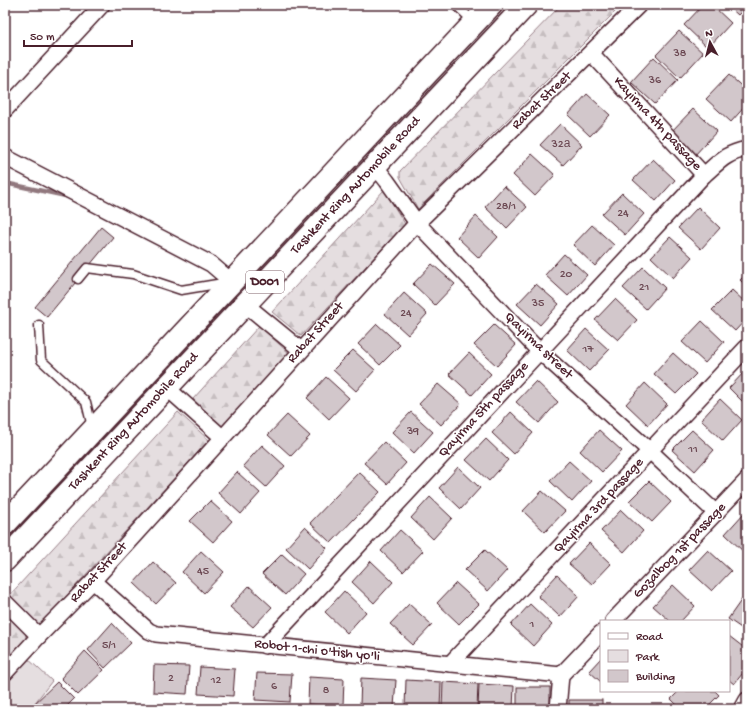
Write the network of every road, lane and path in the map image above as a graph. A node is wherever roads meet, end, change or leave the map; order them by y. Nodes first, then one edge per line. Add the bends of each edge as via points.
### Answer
1 (102, 5) edge
2 (456, 5) edge
3 (491, 5) edge
4 (526, 5) edge
5 (639, 5) edge
6 (474, 23) junction
7 (591, 52) junction
8 (5, 110) edge
9 (747, 149) edge
10 (5, 157) edge
11 (374, 166) junction
12 (333, 173) junction
13 (704, 175) junction
14 (351, 191) junction
15 (417, 223) junction
16 (78, 279) dead end
17 (232, 282) junction
18 (245, 304) junction
19 (38, 325) dead end
20 (747, 347) edge
21 (301, 350) junction
22 (540, 351) junction
23 (166, 388) junction
24 (93, 430) junction
25 (222, 437) junction
26 (650, 451) junction
27 (747, 480) edge
28 (716, 513) junction
29 (7, 519) edge
30 (5, 560) edge
31 (93, 581) junction
32 (5, 602) edge
33 (614, 620) edge
34 (600, 634) edge
35 (39, 636) junction
36 (265, 646) junction
37 (450, 664) junction
38 (5, 673) edge
39 (561, 675) junction
40 (747, 700) edge
41 (558, 709) edge
42 (742, 709) edge

1 - 8 street
2 - 6 lane
3 - 6 highway, Tashkent Ring Automobile Road / D001
4 - 11 highway, Tashkent Ring Automobile Road / D001
5 - 7 street, Rabat Street
6 - 12 highway, Tashkent Ring Automobile Road / D001
7 - 13 street, Kayirma 4th passage
7 - 15 street, Rabat Street
9 - 13 street, Kayirma 4th passage via 726,155
10 - 17 street via 211,264
11 - 14 highway, Tashkent Ring Automobile Road / D001
11 - 15 street, Qayirma street
12 - 14 highway
12 - 17 highway, Tashkent Ring Automobile Road / D001
13 - 22 street, Qayirma 5th passage
14 - 18 highway, Tashkent Ring Automobile Road / D001
15 - 21 street, Rabat Street
15 - 22 street, Qayirma street
16 - 17 lane via 87,268 133,274 181,290
17 - 24 highway, Tashkent Ring Automobile Road / D001
18 - 21 street
18 - 23 highway, Tashkent Ring Automobile Road / D001
19 - 24 lane via 41,360 86,402
20 - 26 street, Qayirma 3rd passage
21 - 25 street, Rabat Street
22 - 26 street, Qayirma street
22 - 36 street, Qayirma 5th passage
23 - 25 street
23 - 30 highway, Tashkent Ring Automobile Road / D001
24 - 29 highway, Tashkent Ring Automobile Road / D001
25 - 31 street, Rabat Street
26 - 28 street, Qayirma street
26 - 37 street, Qayirma 3rd passage
27 - 28 street, Gozalbog 1st passage
28 - 33 street, Gozalbog 1st passage
31 - 35 street, Rabat Street
31 - 36 street, Robot 1-chi o'tish yo'li via 149,631 156,634
32 - 35 street
34 - 39 street
35 - 38 street, Rabat Street
36 - 37 street, Robot 1-chi o'tish yo'li
37 - 39 street, Robot 1-chi o'tish yo'li
39 - 41 street
40 - 42 street

